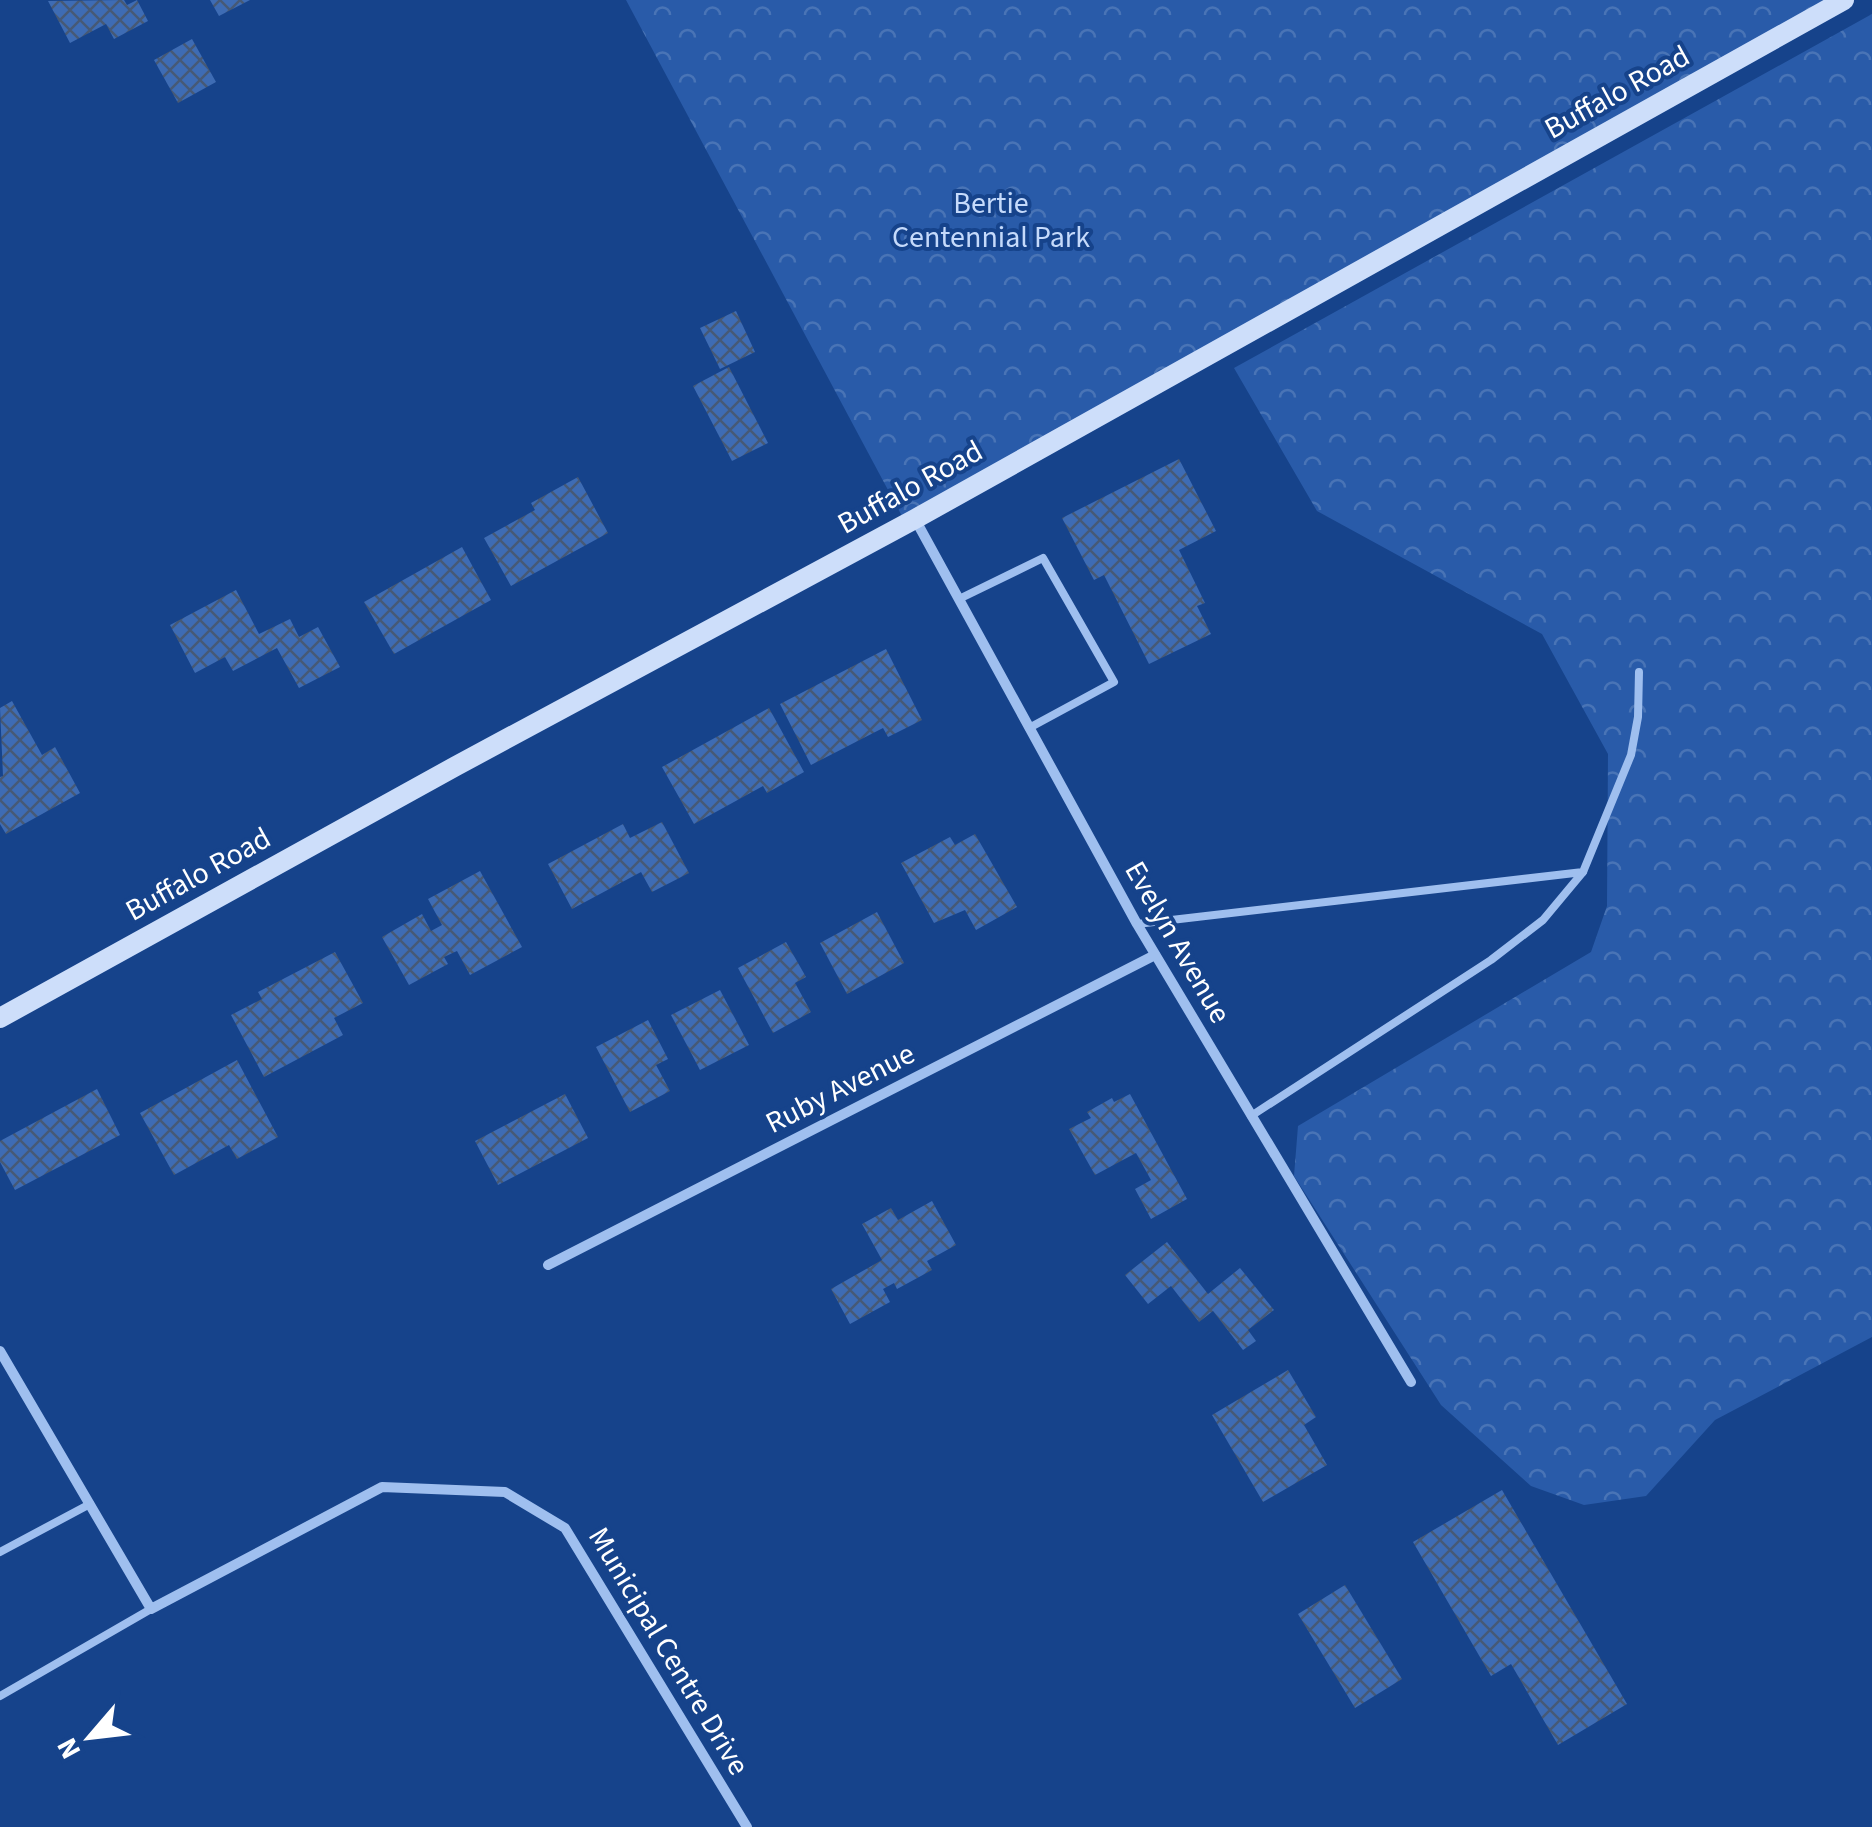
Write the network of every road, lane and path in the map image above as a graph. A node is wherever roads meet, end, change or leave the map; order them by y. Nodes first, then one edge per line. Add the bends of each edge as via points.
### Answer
1 (1844, 0) edge
2 (915, 519) junction
3 (959, 599) junction
4 (1640, 672) dead end
5 (1030, 728) junction
6 (1584, 872) junction
7 (1137, 924) junction
8 (1155, 955) junction
9 (0, 1018) edge
10 (1251, 1116) junction
11 (548, 1265) dead end
12 (0, 1352) edge
13 (1411, 1382) dead end
14 (90, 1504) junction
15 (0, 1552) edge
16 (151, 1609) junction
17 (0, 1696) edge
18 (747, 1827) edge

1 - 2 street, Buffalo Road
2 - 3 street, Evelyn Avenue
2 - 9 street, Buffalo Road
3 - 5 street, Evelyn Avenue
3 - 5 lane via 1043,558 1114,682
4 - 6 lane via 1631,755
5 - 7 street, Evelyn Avenue
6 - 7 lane
6 - 10 lane via 1544,920 1491,960
7 - 8 street, Evelyn Avenue
8 - 10 street, Evelyn Avenue
8 - 11 street, Ruby Avenue
10 - 13 street, Evelyn Avenue
12 - 14 street
14 - 15 lane
14 - 16 street
16 - 17 lane
16 - 18 street, Municipal Centre Drive via 382,1487 505,1492 565,1528

